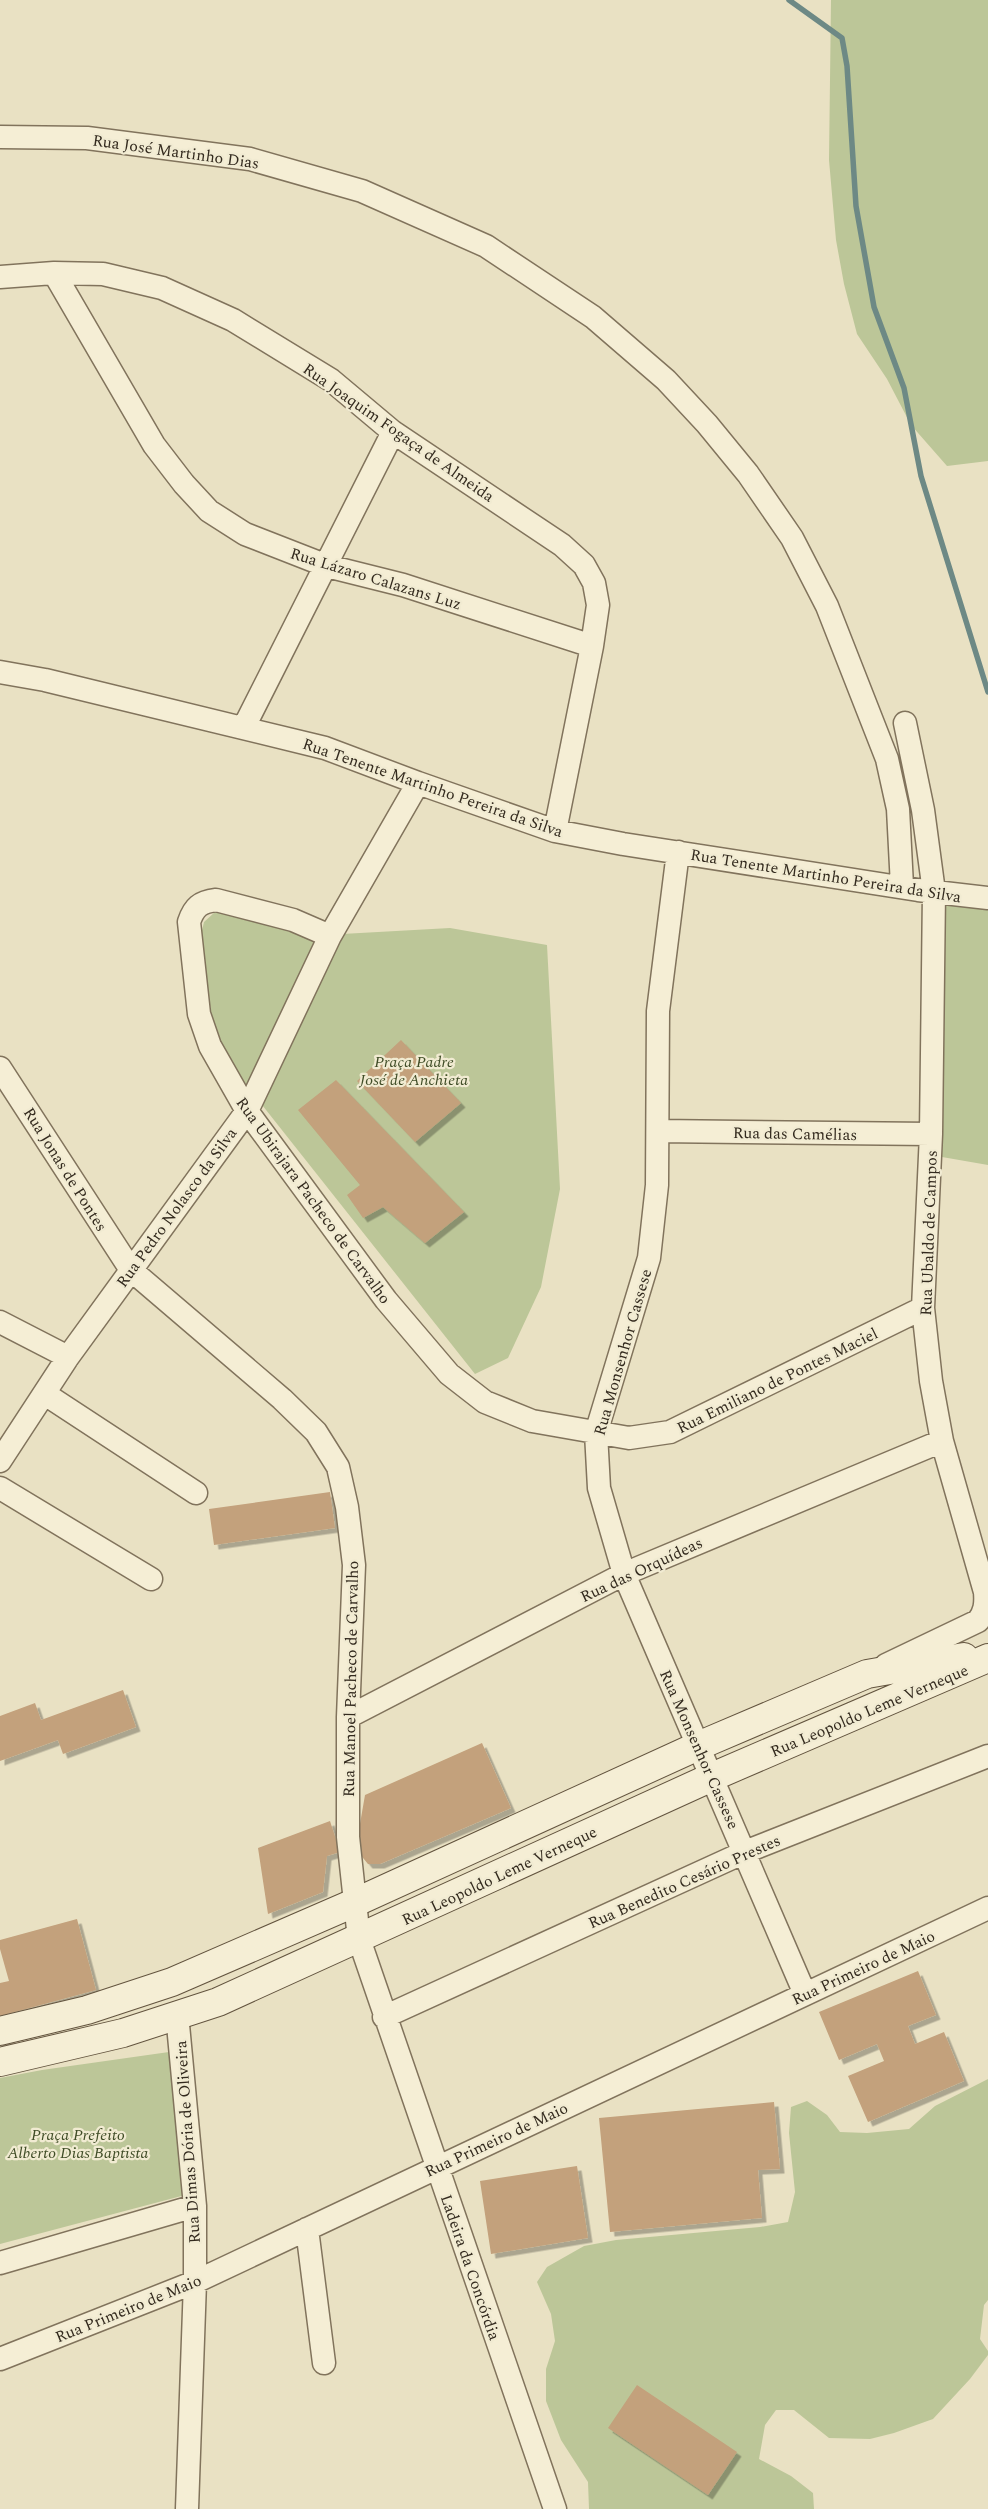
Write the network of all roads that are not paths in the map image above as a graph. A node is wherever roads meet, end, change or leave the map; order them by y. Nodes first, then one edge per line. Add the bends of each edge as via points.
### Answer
1 (0, 137) edge
2 (54, 273) junction
3 (0, 276) edge
4 (394, 432) junction
5 (327, 566) junction
6 (592, 646) junction
7 (0, 672) edge
8 (905, 723) dead end
9 (244, 727) junction
10 (418, 784) junction
11 (555, 831) junction
12 (678, 852) junction
13 (902, 886) junction
14 (934, 892) junction
15 (988, 898) edge
16 (330, 936) junction
17 (0, 1068) edge
18 (246, 1111) junction
19 (658, 1131) junction
20 (931, 1134) junction
21 (130, 1270) junction
22 (923, 1308) junction
23 (0, 1322) edge
24 (68, 1357) junction
25 (45, 1394) junction
26 (596, 1433) junction
27 (942, 1441) junction
28 (0, 1461) edge
29 (0, 1488) edge
30 (196, 1493) dead end
31 (624, 1574) junction
32 (151, 1579) dead end
33 (988, 1653) edge
34 (988, 1658) edge
35 (867, 1674) junction
36 (348, 1717) junction
37 (698, 1746) junction
38 (988, 1756) edge
39 (712, 1777) junction
40 (745, 1852) junction
41 (354, 1904) junction
42 (988, 1908) edge
43 (358, 1940) junction
44 (805, 1994) junction
45 (177, 2014) junction
46 (384, 2017) junction
47 (0, 2031) edge
48 (0, 2062) edge
49 (436, 2167) junction
50 (195, 2206) junction
51 (307, 2229) junction
52 (0, 2263) edge
53 (195, 2282) junction
54 (0, 2359) edge
55 (324, 2363) dead end
56 (187, 2509) edge
57 (556, 2509) edge

1 - 13 street, Rua José Martinho Dias via 87,138 250,159 362,191 486,246 593,317 666,380 748,474 792,538 827,606 887,759 898,809
2 - 3 street, Rua Joaquim Fogaça de Almeida
2 - 4 street, Rua Joaquim Fogaça de Almeida via 103,274 162,288 233,320 330,380
2 - 5 street, Rua Lázaro Calazans Luz via 154,445 209,511 245,534
4 - 5 street
4 - 6 street, Rua Joaquim Fogaça de Almeida via 562,545 584,565 594,583 598,605
5 - 6 street, Rua Lázaro Calazans Luz via 403,585
5 - 9 street
6 - 11 street, Rua Joaquim Fogaça de Almeida
7 - 9 street, Rua Tenente Martinho Pereira da Silva
8 - 14 street, Rua Ubaldo de Campos
9 - 10 street, Rua Tenente Martinho Pereira da Silva via 325,748
10 - 11 street, Rua Tenente Martinho Pereira da Silva
10 - 16 street, Rua Pedro Nolasco da Silva
11 - 12 street, Rua Tenente Martinho Pereira da Silva
12 - 13 street, Rua Tenente Martinho Pereira da Silva
12 - 19 street, Rua Monsenhor Cassese via 658,1011
13 - 14 street, Rua Tenente Martinho Pereira da Silva
14 - 15 street, Rua Tenente Martinho Pereira da Silva
14 - 20 street, Rua Ubaldo de Campos
16 - 18 street, Rua Pedro Nolasco da Silva
16 - 18 street, Rua Ubirajara Pacheco de Carvalho via 292,920 216,900 203,901 193,909 189,922 199,1014 210,1046
17 - 21 street, Rua Jonas de Pontes
18 - 21 street, Rua Pedro Nolasco da Silva
18 - 26 street, Rua Ubirajara Pacheco de Carvalho via 386,1300 449,1374 485,1402 532,1421
19 - 20 street, Rua das Camélias
19 - 26 street, Rua Monsenhor Cassese via 657,1185 649,1258
20 - 22 street, Rua Ubaldo de Campos
21 - 24 street, Rua Pedro Nolasco da Silva
21 - 36 street, Rua Manoel Pacheco de Carvalho via 282,1399 316,1432 338,1467 348,1507 354,1565
22 - 26 street, Rua Emiliano de Pontes Maciel via 670,1432 629,1438
22 - 27 street, Rua Ubaldo de Campos
23 - 24 street
24 - 25 street, Rua Pedro Nolasco da Silva
25 - 28 street, Rua Pedro Nolasco da Silva
25 - 30 street
26 - 31 street, Rua Monsenhor Cassese via 599,1488
27 - 31 street, Rua das Orquídeas
27 - 35 street, Rua Ubaldo de Campos via 986,1592 984,1614 978,1622
29 - 32 street
31 - 36 street, Rua das Orquídeas
31 - 37 street, Rua Monsenhor Cassese
33 - 35 main road, Rua Leopoldo Leme Verneque
34 - 39 main road, Rua Leopoldo Leme Verneque
35 - 37 main road, Rua Leopoldo Leme Verneque
36 - 41 street, Rua Manoel Pacheco de Carvalho via 348,1837
37 - 39 street, Rua Monsenhor Cassese
37 - 41 main road, Rua Leopoldo Leme Verneque
38 - 40 street, Rua Benedito Cesário Prestes
39 - 40 street, Rua Monsenhor Cassese
39 - 43 main road, Rua Leopoldo Leme Verneque
40 - 44 street, Rua Monsenhor Cassese
40 - 46 street, Rua Benedito Cesário Prestes
41 - 43 street, Rua Manoel Pacheco de Carvalho
41 - 47 main road, Rua Leopoldo Leme Verneque via 145,1992 78,2013
42 - 44 street, Rua Primeiro de Maio
43 - 45 main road, Rua Leopoldo Leme Verneque via 218,2002
43 - 46 street, Ladeira da Concórdia
44 - 49 street, Rua Primeiro de Maio
45 - 48 main road, Rua Leopoldo Leme Verneque via 123,2033
45 - 50 street, Rua Dimas Dória de Oliveira
46 - 49 street, Ladeira da Concórdia
49 - 51 street, Rua Primeiro de Maio
49 - 57 street, Ladeira da Concórdia
50 - 52 street
50 - 53 street, Rua Dimas Dória de Oliveira
51 - 53 street, Rua Primeiro de Maio
51 - 55 street
53 - 54 street, Rua Primeiro de Maio
53 - 56 street, Rua Dimas Dória de Oliveira

